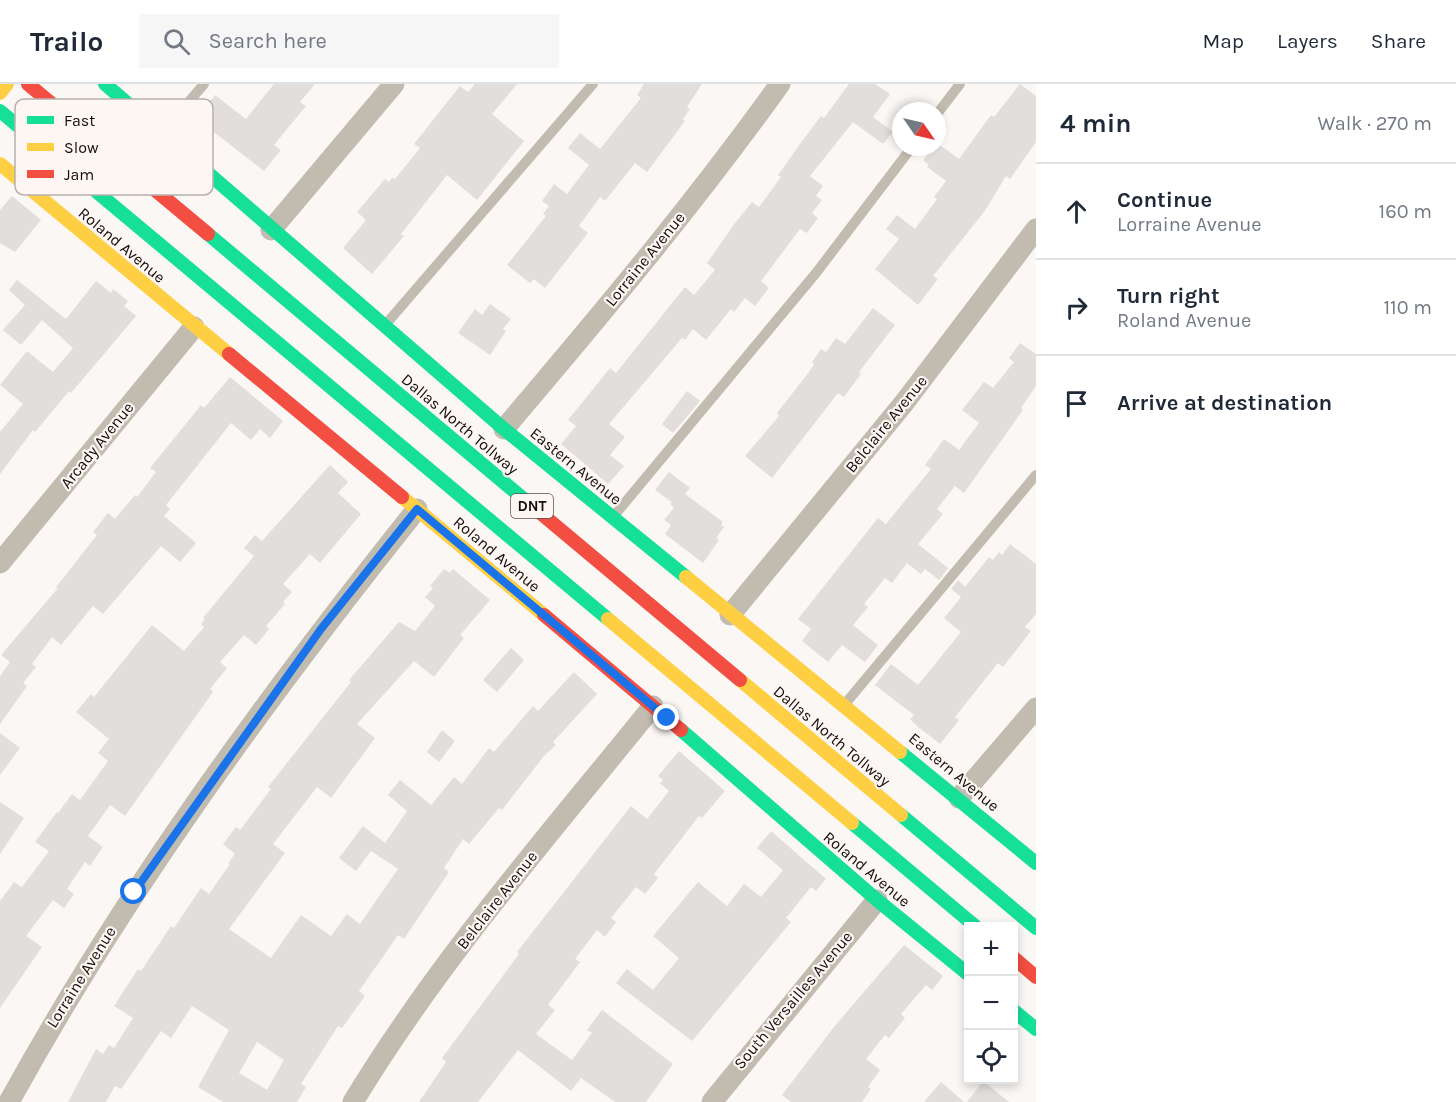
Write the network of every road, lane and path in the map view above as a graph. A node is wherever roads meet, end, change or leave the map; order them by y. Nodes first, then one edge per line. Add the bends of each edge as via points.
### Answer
1 (7, 84) edge
2 (28, 84) edge
3 (105, 84) edge
4 (204, 84) edge
5 (394, 84) edge
6 (593, 84) edge
7 (780, 84) edge
8 (960, 84) edge
9 (0, 93) edge
10 (46, 99) edge
11 (123, 99) edge
12 (191, 99) edge
13 (946, 102) edge
14 (0, 111) edge
15 (15, 124) edge
16 (905, 156) edge
17 (0, 164) edge
18 (15, 177) edge
19 (213, 178) edge
20 (37, 195) edge
21 (100, 195) edge
22 (161, 195) edge
23 (1036, 229) edge
24 (271, 230) junction
25 (194, 327) junction
26 (384, 327) junction
27 (504, 429) junction
28 (1036, 475) edge
29 (417, 509) junction
30 (613, 517) junction
31 (0, 563) edge
32 (729, 615) junction
33 (845, 704) junction
34 (653, 706) junction
35 (1036, 708) edge
36 (960, 798) junction
37 (1036, 863) edge
38 (877, 900) junction
39 (969, 922) edge
40 (1036, 928) edge
41 (1018, 961) edge
42 (964, 970) edge
43 (1036, 977) edge
44 (1018, 1014) edge
45 (1036, 1029) edge
46 (9, 1102) edge
47 (353, 1102) edge
48 (712, 1102) edge

1 - 9 main road
2 - 10 main road, Dallas North Tollway / DNT
3 - 11 main road, Eastern Avenue
4 - 12 lane
5 - 24 street
6 - 26 lane
7 - 27 street, Lorraine Avenue via 697,195
8 - 13 lane
14 - 15 main road, DNT
16 - 30 lane via 816,273
17 - 18 main road, Roland Avenue
19 - 24 main road, Eastern Avenue
20 - 25 main road, Roland Avenue
21 - 39 main road, DNT
22 - 40 main road, Dallas North Tollway / DNT
23 - 32 street, Belclaire Avenue via 904,403
24 - 26 main road, Eastern Avenue
25 - 29 main road, Roland Avenue
25 - 31 street, Arcady Avenue
26 - 27 main road, Eastern Avenue
27 - 30 main road, Eastern Avenue
28 - 33 lane
29 - 34 main road, Roland Avenue
29 - 46 street, Lorraine Avenue via 321,629 188,813 57,1015
30 - 32 main road, Eastern Avenue
32 - 33 main road, Eastern Avenue
33 - 36 main road, Eastern Avenue
34 - 38 main road, Roland Avenue
34 - 47 street, Belclaire Avenue via 469,934
35 - 36 street
36 - 37 main road, Eastern Avenue
38 - 42 main road, Roland Avenue
38 - 48 street, South Versailles Avenue
41 - 43 main road
44 - 45 main road

